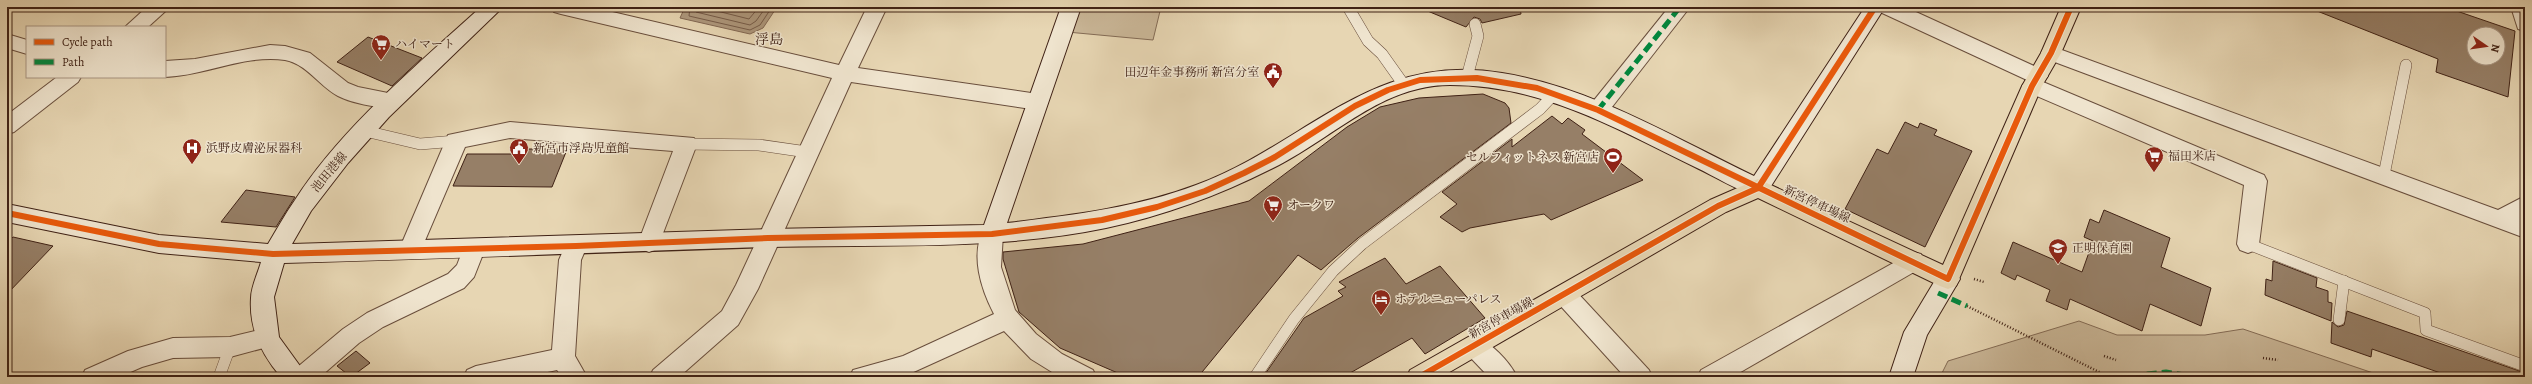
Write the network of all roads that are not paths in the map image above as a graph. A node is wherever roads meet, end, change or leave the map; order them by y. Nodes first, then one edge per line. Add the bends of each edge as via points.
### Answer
1 (160, 7) edge
2 (493, 7) edge
3 (561, 7) edge
4 (877, 7) edge
5 (1071, 7) edge
6 (1348, 7) edge
7 (1680, 7) edge
8 (1876, 7) edge
9 (1887, 7) edge
10 (2070, 7) edge
11 (2521, 7) edge
12 (1475, 24) dead end
13 (2525, 24) edge
14 (136, 26) edge
15 (7, 41) edge
16 (26, 47) edge
17 (2051, 53) junction
18 (2406, 65) dead end
19 (166, 70) edge
20 (846, 74) junction
21 (1467, 77) junction
22 (70, 78) edge
23 (2035, 81) junction
24 (1404, 85) junction
25 (1555, 93) junction
26 (391, 101) junction
27 (1038, 102) junction
28 (1598, 110) junction
29 (7, 126) edge
30 (365, 131) junction
31 (456, 142) junction
32 (686, 144) junction
33 (807, 152) junction
34 (2384, 175) junction
35 (1758, 188) junction
36 (2525, 205) edge
37 (7, 212) edge
38 (2500, 220) junction
39 (2525, 229) edge
40 (992, 234) junction
41 (768, 238) junction
42 (649, 243) junction
43 (2248, 244) joint
44 (576, 246) junction
45 (474, 249) junction
46 (410, 250) junction
47 (273, 254) junction
48 (1913, 260) junction
49 (1948, 279) junction
50 (2344, 281) junction
51 (1565, 295) junction
52 (1007, 320) junction
53 (2338, 320) dead end
54 (267, 338) junction
55 (1474, 346) junction
56 (230, 347) junction
57 (2525, 366) edge
58 (569, 367) edge
59 (94, 377) edge
60 (219, 377) edge
61 (296, 377) edge
62 (303, 377) edge
63 (476, 377) edge
64 (662, 377) edge
65 (862, 377) edge
66 (1084, 377) edge
67 (1255, 377) edge
68 (1419, 377) edge
69 (1504, 377) edge
70 (1640, 377) edge
71 (1710, 377) edge
72 (1901, 377) edge

1 - 14 street
2 - 26 street, 池田港線
3 - 20 street
4 - 20 street
5 - 27 street
6 - 24 lane via 1368,41 1382,54
7 - 28 street
8 - 35 street
9 - 23 street
10 - 17 main road
11 - 13 street
12 - 21 lane via 1478,36
15 - 16 street
17 - 23 main road
17 - 34 street via 2215,116
18 - 34 lane
19 - 26 street via 247,55 284,53 311,61 342,89
20 - 27 street
20 - 33 street
21 - 24 street via 1420,80
21 - 25 street via 1501,80
22 - 29 street
23 - 43 street via 2256,181
23 - 49 main road
24 - 40 street via 1355,106 1275,156 1204,191 1157,207 1102,220
25 - 28 street
25 - 67 lane via 1540,109 1362,244 1333,271 1294,319
26 - 30 street, 池田港線
27 - 40 street
28 - 35 street
30 - 31 lane via 421,146
30 - 47 street, 池田港線 via 310,196
31 - 32 street via 510,130
31 - 46 street
32 - 33 lane via 759,145
32 - 42 street
33 - 41 street
34 - 38 street
35 - 48 main road, 新宮停車場線
35 - 51 main road, 新宮停車場線 via 1718,206
36 - 38 street
37 - 47 street via 159,244
38 - 39 street
40 - 41 street
40 - 52 street via 989,265 998,300
41 - 42 street
41 - 64 street via 746,289 730,318
42 - 44 street
43 - 50 lane
44 - 45 street
44 - 58 street via 570,260
45 - 46 street
45 - 62 street via 466,270 456,281 375,320 351,336
46 - 47 street
47 - 54 street, 池田港線 via 265,281 263,313
48 - 49 main road, 新宮停車場線
48 - 71 street
49 - 72 street via 1916,332
50 - 53 lane
50 - 57 lane via 2425,313 2426,330
51 - 55 main road, 新宮停車場線
51 - 70 street
52 - 65 street via 907,365
52 - 66 street via 1032,347
54 - 56 street
54 - 61 street, 池田港線
55 - 68 main road, 新宮停車場線
55 - 69 street
56 - 59 street via 173,348 136,358
56 - 60 lane
58 - 63 street

